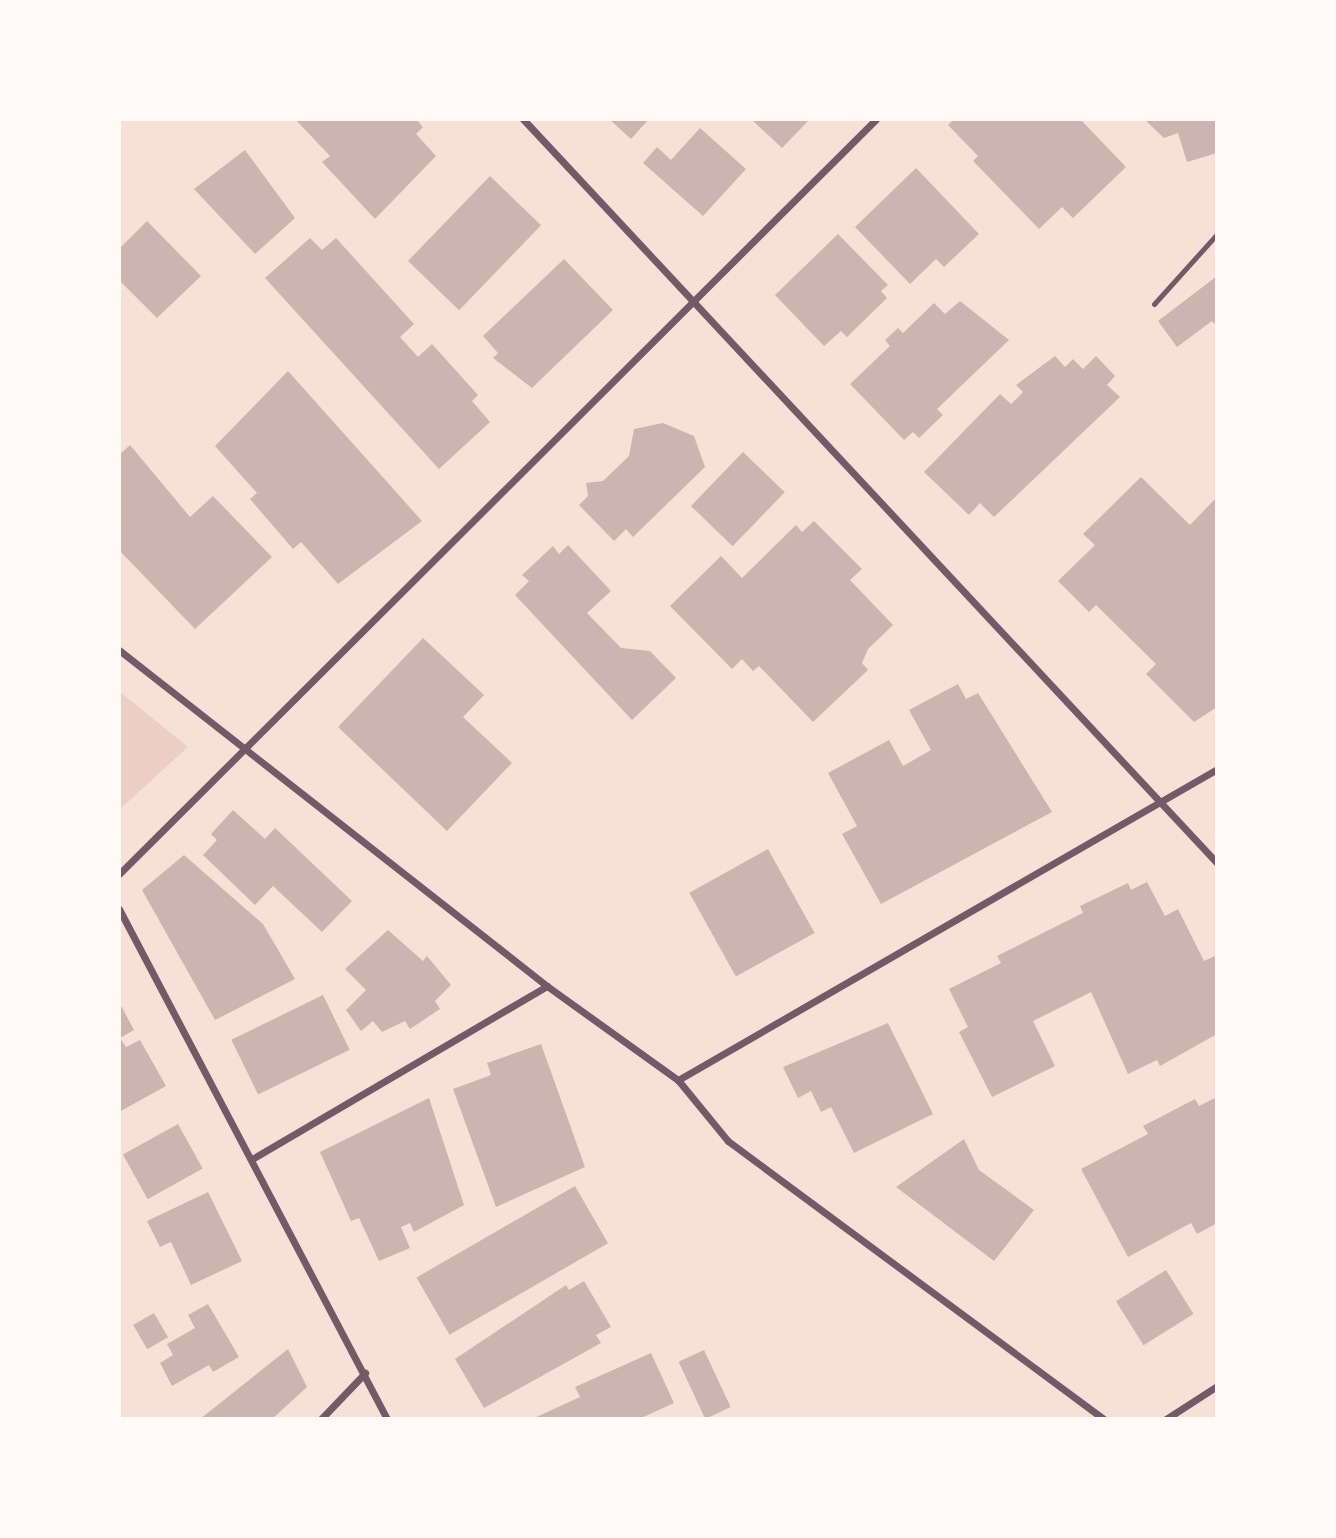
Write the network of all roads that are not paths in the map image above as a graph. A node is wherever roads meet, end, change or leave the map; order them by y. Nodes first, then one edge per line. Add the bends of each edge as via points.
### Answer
1 (523, 119) edge
2 (876, 119) edge
3 (1217, 234) edge
4 (698, 300) junction
5 (1154, 304) dead end
6 (119, 650) edge
7 (242, 747) junction
8 (1217, 769) edge
9 (1160, 804) junction
10 (1217, 863) edge
11 (119, 874) edge
12 (119, 909) edge
13 (547, 986) junction
14 (678, 1080) junction
15 (251, 1159) junction
16 (365, 1373) junction
17 (1217, 1386) edge
18 (321, 1419) edge
19 (387, 1419) edge
20 (1104, 1419) edge
21 (1166, 1419) edge

1 - 4 street
2 - 4 street
3 - 5 lane
4 - 7 street
4 - 9 street
6 - 7 street
7 - 11 street
7 - 13 street
8 - 9 street
9 - 10 street
9 - 14 street
12 - 15 street
13 - 14 street
13 - 15 street
14 - 20 street via 728,1141
15 - 16 street
16 - 18 street
16 - 19 street
17 - 21 street

